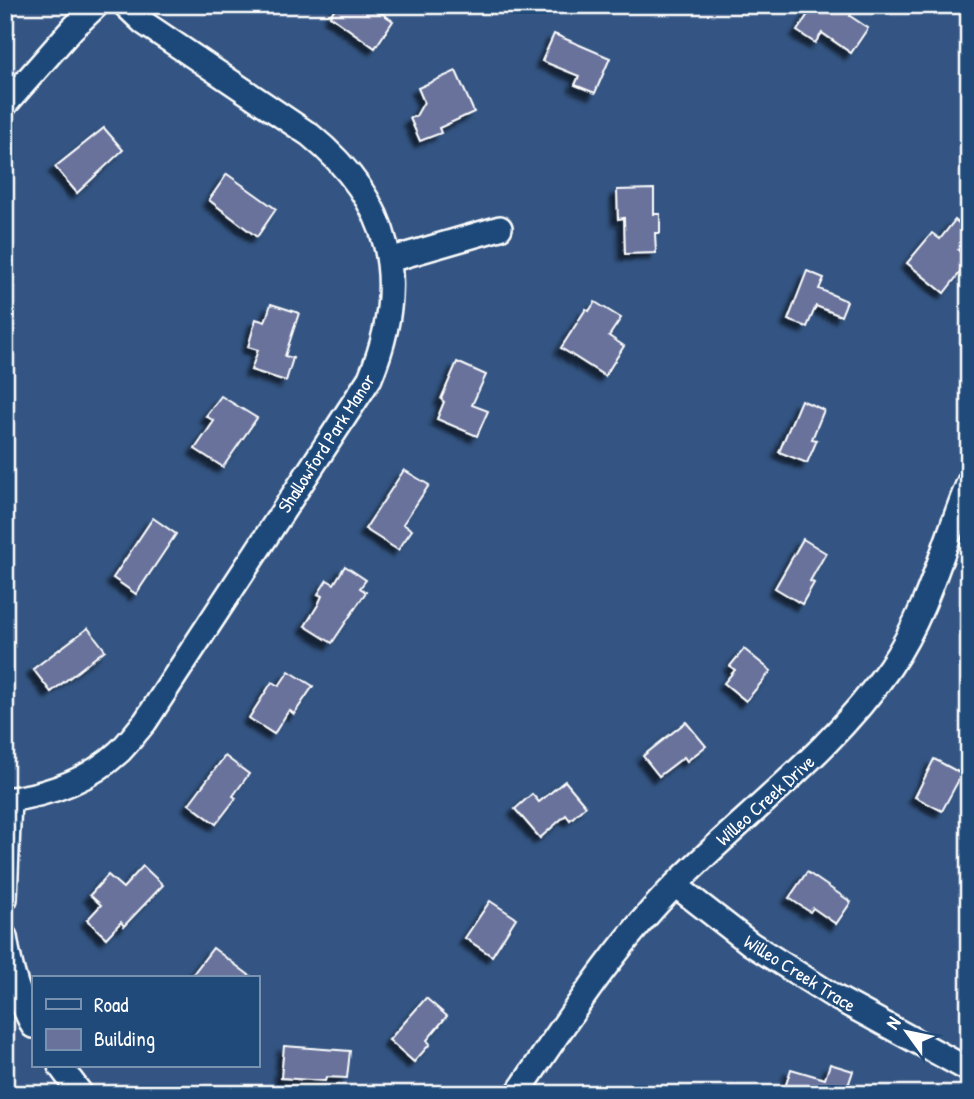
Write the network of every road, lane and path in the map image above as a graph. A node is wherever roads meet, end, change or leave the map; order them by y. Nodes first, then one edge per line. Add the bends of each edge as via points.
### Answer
1 (97, 5) edge
2 (125, 5) edge
3 (5, 105) edge
4 (500, 228) dead end
5 (389, 260) junction
6 (969, 482) edge
7 (7, 800) edge
8 (675, 885) junction
9 (5, 899) edge
10 (5, 937) edge
11 (21, 1016) edge
12 (62, 1068) edge
13 (969, 1070) edge
14 (82, 1094) edge
15 (517, 1094) edge

1 - 3 street
2 - 5 street, Shallowford Park Manor via 144,23 333,154 369,201
4 - 5 street
5 - 7 street, Shallowford Park Manor via 389,319 370,378 145,722 119,752 86,776 49,792
6 - 8 street, Willeo Creek Drive via 931,591 884,675 829,742
7 - 9 street
8 - 13 street, Willeo Creek Trace via 751,944 835,997
8 - 15 street, Willeo Creek Drive via 592,983
10 - 11 street
12 - 14 street

